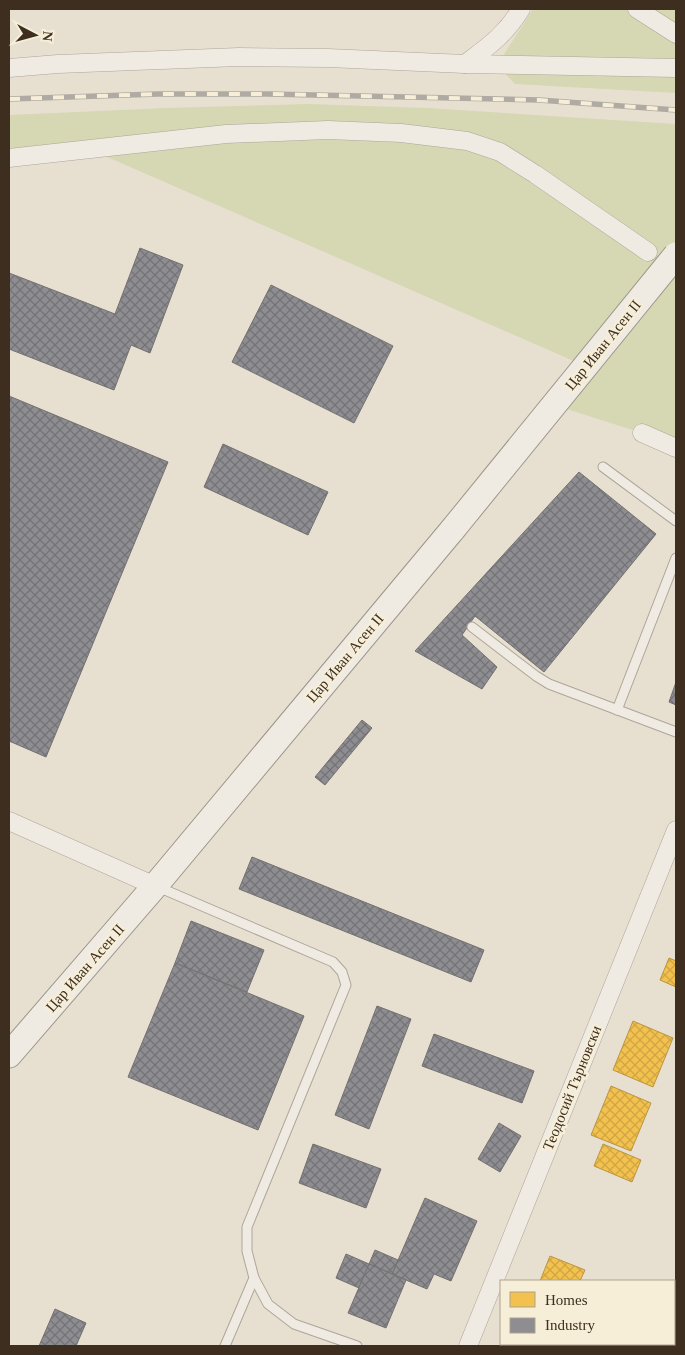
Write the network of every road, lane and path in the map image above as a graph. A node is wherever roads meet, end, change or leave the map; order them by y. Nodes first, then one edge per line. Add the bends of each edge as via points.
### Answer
1 (521, 9) edge
2 (637, 9) edge
3 (676, 34) edge
4 (465, 64) junction
5 (9, 68) edge
6 (676, 68) edge
7 (9, 158) edge
8 (648, 252) dead end
9 (676, 255) edge
10 (642, 433) dead end
11 (676, 448) edge
12 (603, 467) dead end
13 (676, 521) edge
14 (676, 558) edge
15 (472, 626) dead end
16 (617, 710) junction
17 (676, 732) edge
18 (9, 822) edge
19 (676, 830) edge
20 (155, 886) junction
21 (9, 1056) edge
22 (254, 1278) junction
23 (225, 1346) edge
24 (357, 1346) edge
25 (468, 1346) edge

1 - 4 street via 495,42
2 - 3 street
4 - 5 street via 239,57
4 - 6 street
7 - 8 street via 226,134 328,130 402,133 467,141 507,156
9 - 20 main road, Цар Иван Асен II, bridge
10 - 11 street
12 - 13 lane
14 - 16 lane
15 - 16 lane via 549,684
16 - 17 lane
18 - 20 street
19 - 25 street, Теодосий Търновски
20 - 21 main road, Цар Иван Асен II
20 - 22 lane via 333,962 342,972 346,985 247,1227 246,1251
22 - 23 lane
22 - 24 lane via 268,1304 294,1324

